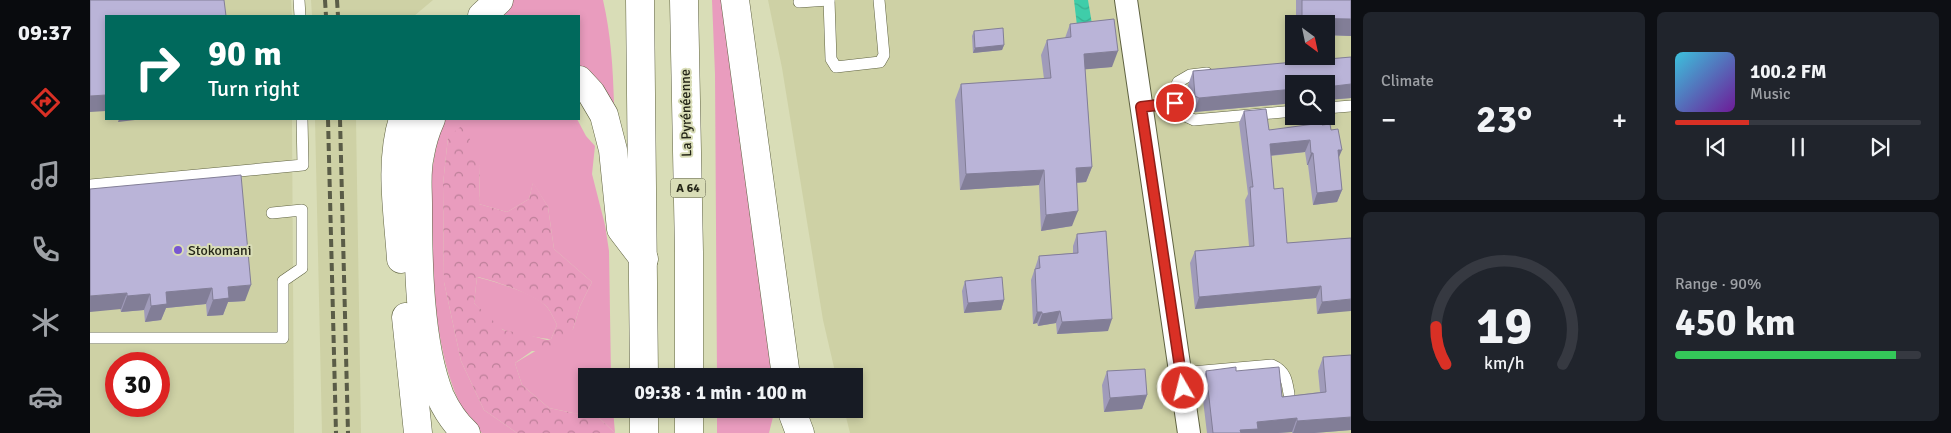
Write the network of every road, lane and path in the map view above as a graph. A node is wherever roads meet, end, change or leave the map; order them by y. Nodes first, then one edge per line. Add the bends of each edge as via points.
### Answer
1 (299, 0) edge
2 (500, 0) edge
3 (640, 0) edge
4 (684, 0) edge
5 (735, 0) edge
6 (829, 0) edge
7 (879, 0) edge
8 (1126, 0) edge
9 (799, 2) dead end
10 (300, 15) edge
11 (483, 15) edge
12 (1218, 72) edge
13 (580, 81) edge
14 (1175, 103) junction
15 (1351, 106) edge
16 (1141, 107) junction
17 (1335, 107) edge
18 (1285, 112) edge
19 (302, 120) edge
20 (404, 120) edge
21 (431, 120) edge
22 (90, 186) edge
23 (272, 213) dead end
24 (644, 259) junction
25 (90, 338) edge
26 (644, 368) edge
27 (689, 368) edge
28 (785, 368) edge
29 (1180, 373) junction
30 (1289, 394) edge
31 (644, 418) edge
32 (689, 418) edge
33 (794, 418) edge
34 (418, 433) edge
35 (466, 433) edge
36 (644, 433) edge
37 (689, 433) edge
38 (800, 433) edge
39 (1189, 433) edge

1 - 10 lane
2 - 11 highway
3 - 24 highway
4 - 27 highway, La Pyrénéenne / A 64
5 - 28 highway
6 - 7 lane via 831,59 836,67 880,62 884,55
6 - 9 lane
8 - 16 street
12 - 14 lane via 1184,77 1175,89
13 - 24 highway via 604,115 613,150 621,229
14 - 16 lane
14 - 18 lane via 1181,114 1194,120
15 - 17 lane
16 - 29 street
19 - 22 lane via 303,164
20 - 34 highway via 396,154 396,194
21 - 35 highway via 419,155 418,179 423,316 440,396
23 - 25 lane via 302,210 302,268 283,281 283,338
24 - 26 highway
29 - 30 lane via 1272,365 1287,378
29 - 39 street
31 - 36 highway
32 - 37 highway
33 - 38 highway

